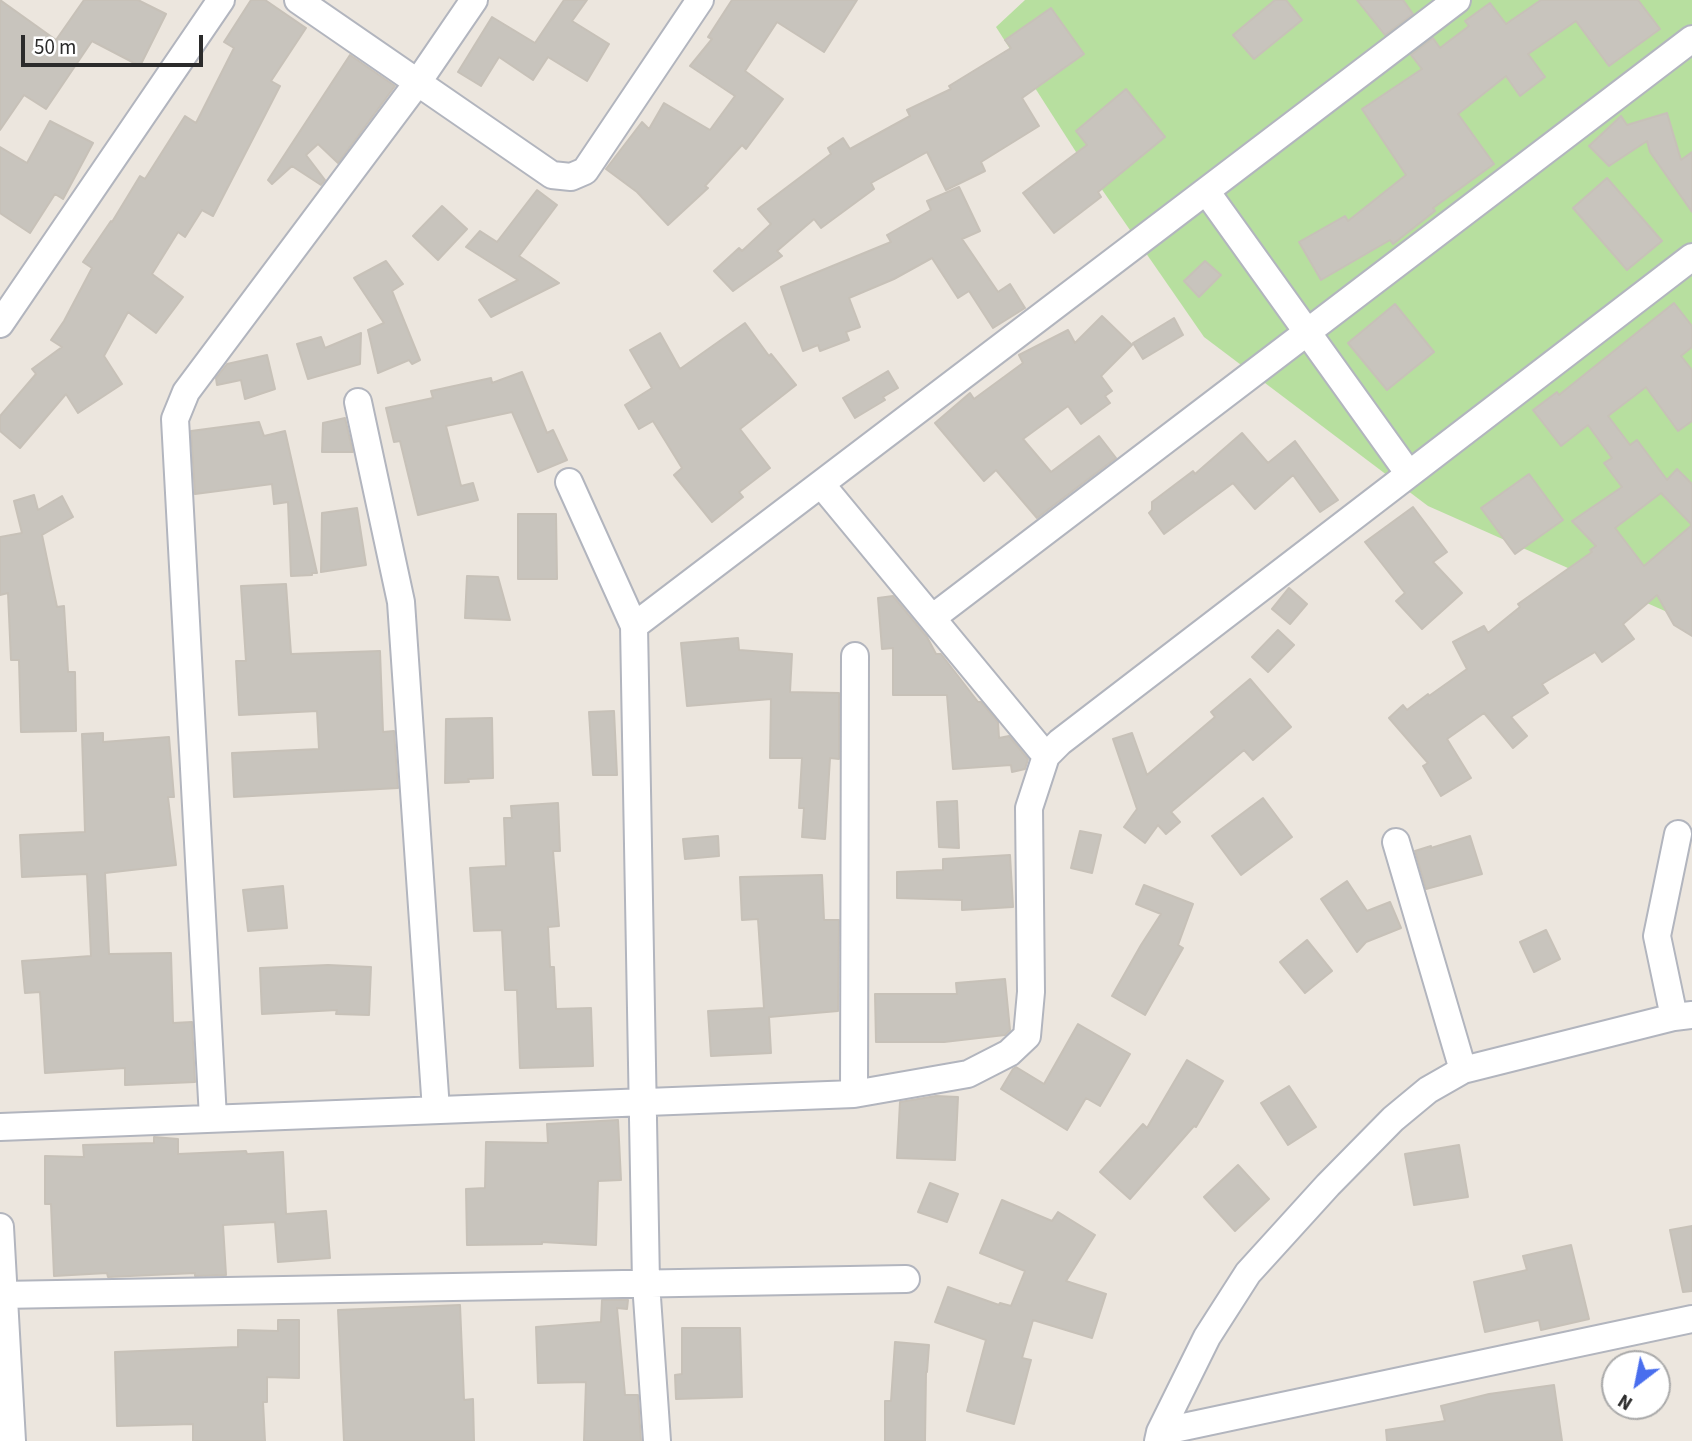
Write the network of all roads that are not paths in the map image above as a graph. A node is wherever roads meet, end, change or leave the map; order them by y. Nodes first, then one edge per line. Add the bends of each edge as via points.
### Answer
1 (221, 0) edge
2 (298, 0) edge
3 (474, 0) edge
4 (700, 0) edge
5 (1457, 0) edge
6 (1692, 38) edge
7 (418, 82) junction
8 (1206, 191) junction
9 (1692, 257) edge
10 (0, 324) edge
11 (1307, 332) junction
12 (358, 402) dead end
13 (1409, 474) junction
14 (569, 482) dead end
15 (821, 484) junction
16 (932, 618) junction
17 (634, 626) junction
18 (855, 656) dead end
19 (1046, 756) junction
20 (1678, 834) dead end
21 (1396, 842) dead end
22 (1683, 1016) edge
23 (1463, 1070) junction
24 (854, 1094) junction
25 (643, 1102) junction
26 (436, 1110) junction
27 (213, 1118) junction
28 (0, 1127) edge
29 (0, 1227) edge
30 (905, 1279) dead end
31 (646, 1283) junction
32 (2, 1294) edge
33 (1692, 1319) edge
34 (1159, 1436) edge
35 (12, 1441) edge
36 (657, 1441) edge

1 - 10 street
2 - 7 street
3 - 7 street
4 - 7 street via 585,171 571,177 552,175
5 - 8 street
6 - 11 street
7 - 27 street via 186,392 175,419
8 - 11 street
8 - 15 street
9 - 13 street
11 - 13 street
11 - 16 street
12 - 26 street via 401,602
13 - 19 street
14 - 17 street
15 - 16 street
15 - 17 street
16 - 19 street
17 - 25 street
18 - 24 street
19 - 24 street via 1029,808 1031,992 1027,1036 1009,1053 968,1074
20 - 22 street via 1657,936
21 - 23 street
22 - 23 street
23 - 34 street via 1428,1090 1393,1119 1248,1273 1208,1337
24 - 25 street
25 - 26 street
25 - 31 street
26 - 27 street
27 - 28 street
29 - 32 street
30 - 31 street
31 - 32 street
31 - 36 street
32 - 35 street
33 - 34 street

